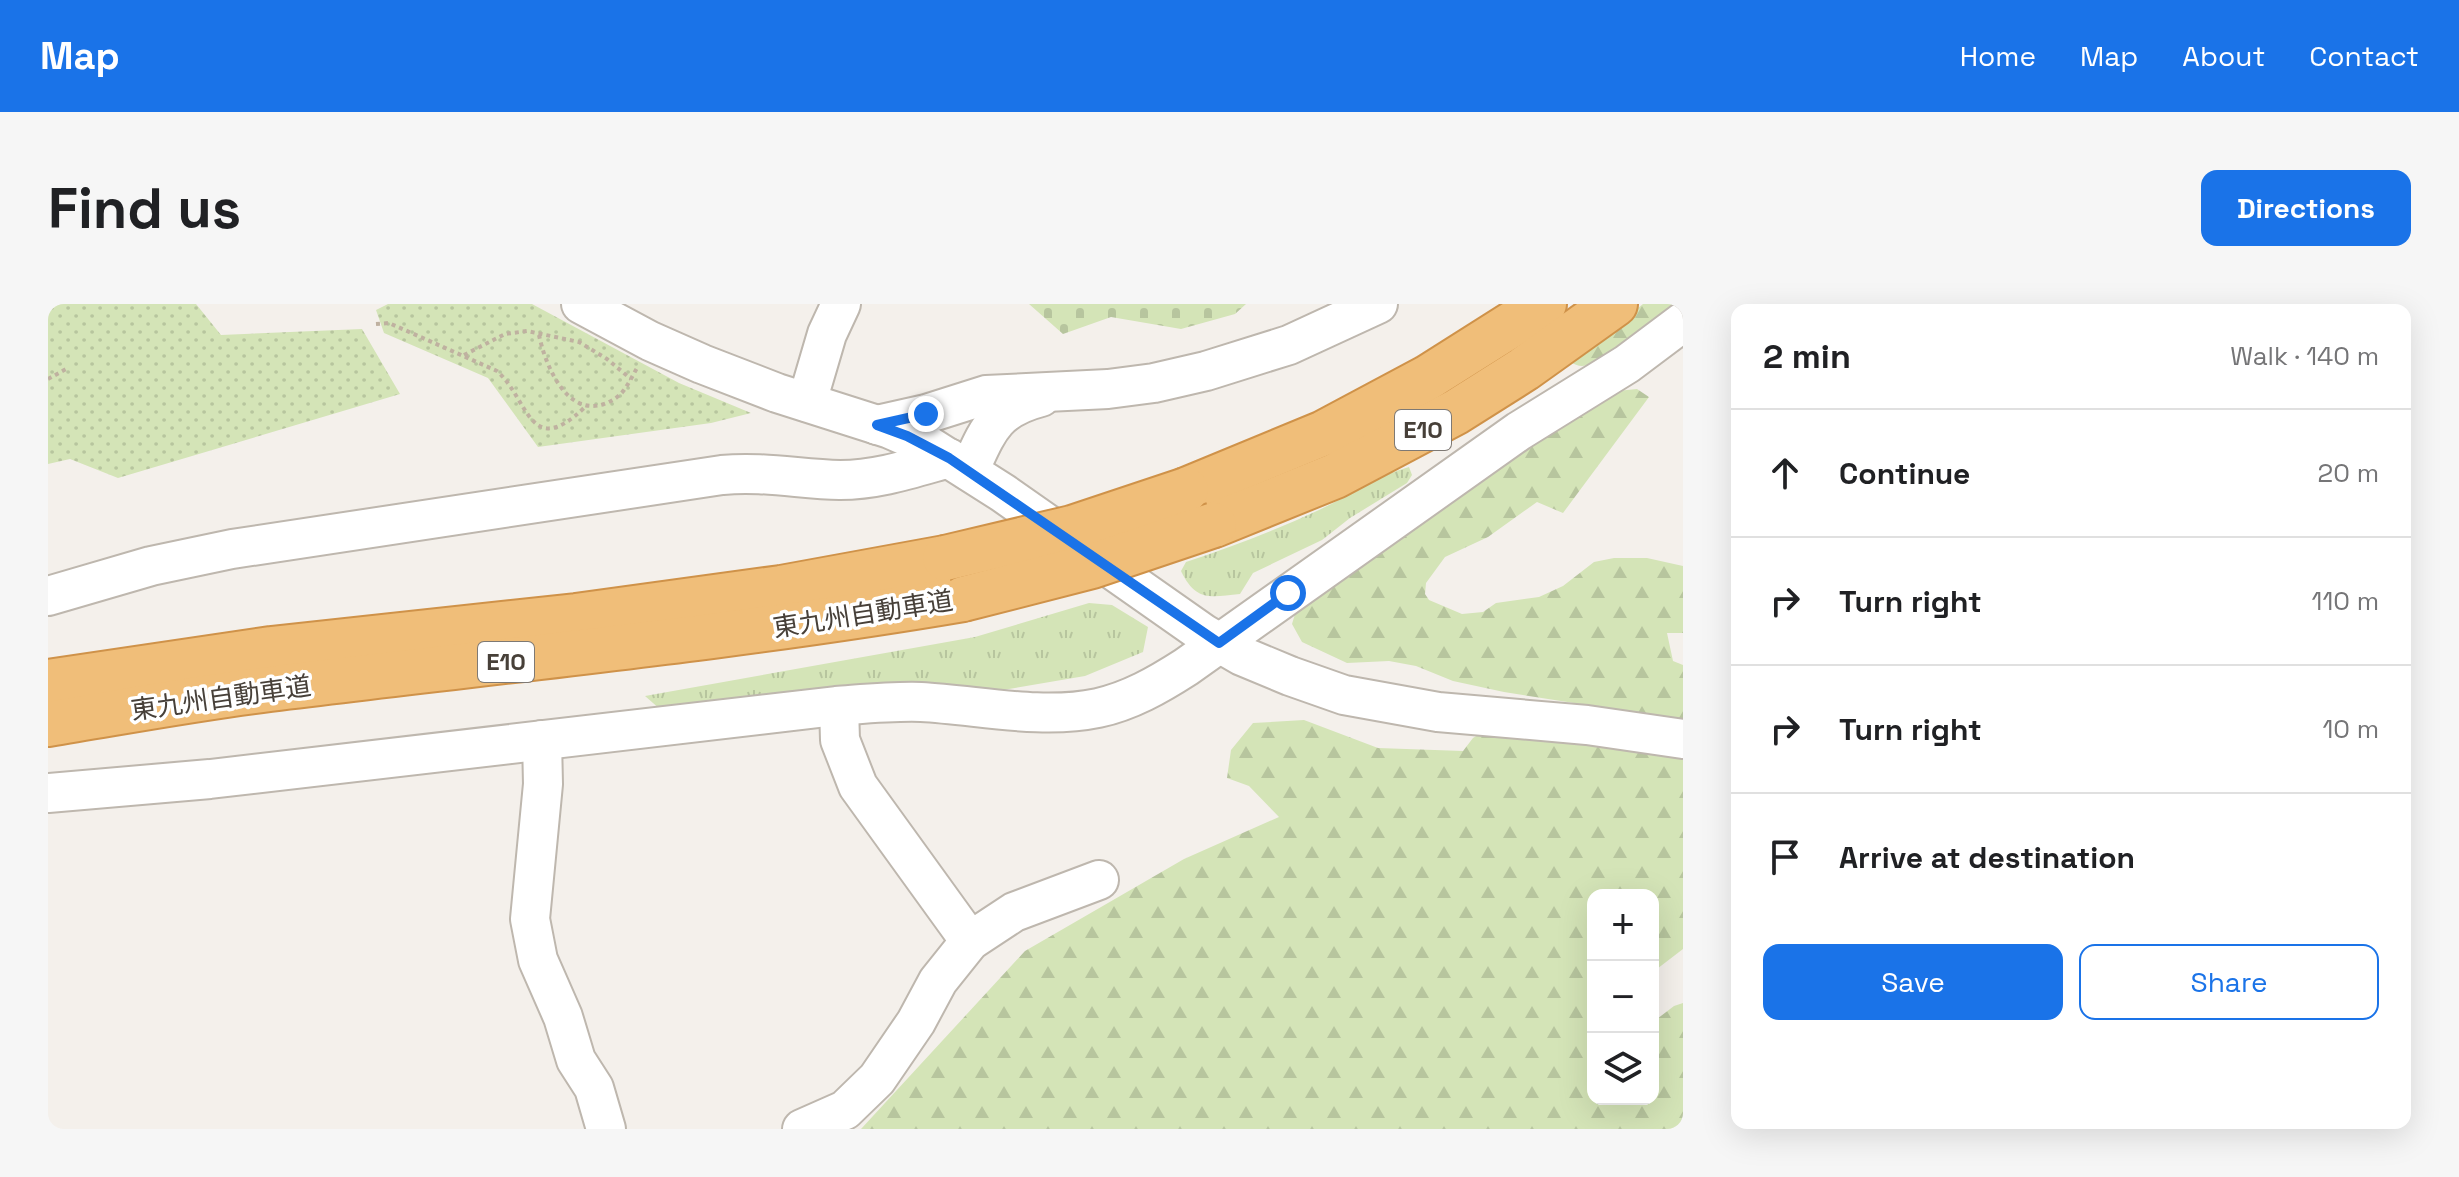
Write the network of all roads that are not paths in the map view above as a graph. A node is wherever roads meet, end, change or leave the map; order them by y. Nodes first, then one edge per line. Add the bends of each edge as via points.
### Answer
1 (841, 304) edge
2 (1378, 304) edge
3 (1544, 304) edge
4 (1615, 304) edge
5 (598, 308) edge
6 (1683, 322) edge
7 (1067, 392) junction
8 (807, 402) junction
9 (877, 425) junction
10 (959, 464) junction
11 (48, 596) edge
12 (1219, 643) junction
13 (48, 682) edge
14 (839, 706) junction
15 (48, 724) edge
16 (1683, 739) edge
17 (542, 740) junction
18 (48, 793) edge
19 (1099, 880) dead end
20 (970, 941) junction
21 (606, 1129) edge
22 (802, 1129) edge

1 - 8 street
2 - 7 street via 1233,365 1154,383
3 - 13 highway, 東九州自動車道 / E10, bridge via 1427,378 1324,433 1186,490 1072,528 781,588 271,649
4 - 15 highway, 東九州自動車道 / E10, bridge via 1456,412 1335,476 1092,566 963,599 839,620 267,689
5 - 8 street via 678,354
6 - 12 street
7 - 9 street via 986,395
7 - 10 street via 1009,408
8 - 9 street
9 - 10 street
10 - 11 street via 858,479 722,475 278,541 151,566
10 - 12 street
12 - 14 street via 1155,686 1097,708 1045,712 919,702
12 - 16 street via 1278,672 1359,698
14 - 17 street
14 - 20 street via 840,740 858,786
17 - 18 street
17 - 21 street via 530,919 538,960 576,1060 594,1088
19 - 20 street via 1014,912
20 - 22 street via 938,981 877,1079 845,1110

